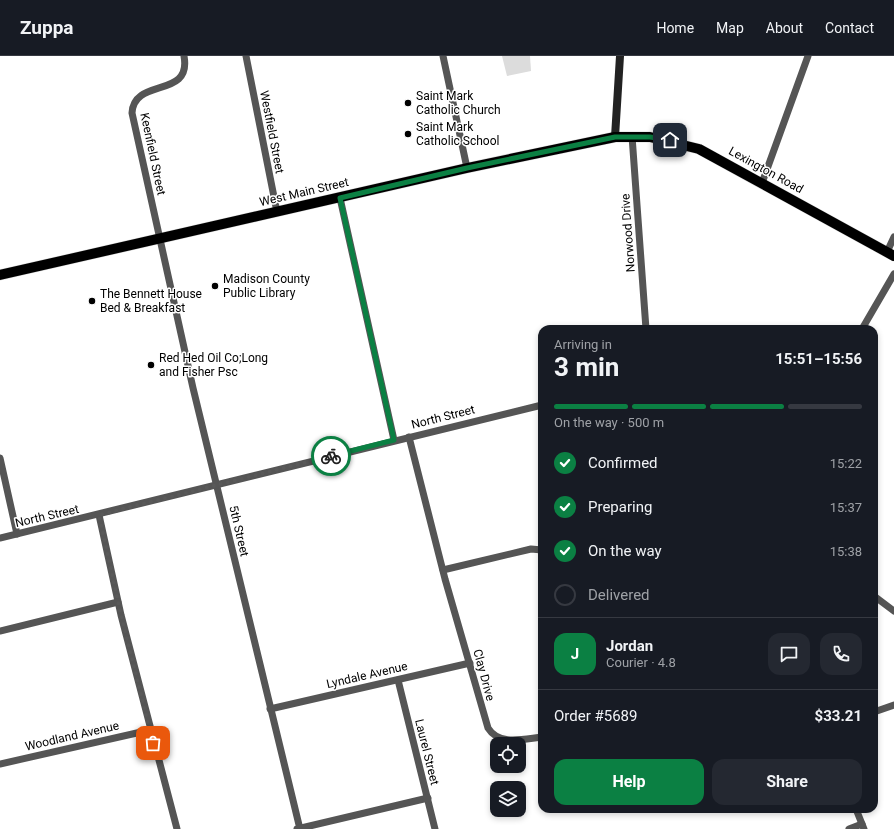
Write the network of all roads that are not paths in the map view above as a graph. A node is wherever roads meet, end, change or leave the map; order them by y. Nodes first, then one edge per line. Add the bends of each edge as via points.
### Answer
1 (184, 56) edge
2 (246, 56) edge
3 (443, 56) edge
4 (620, 56) edge
5 (808, 56) edge
6 (632, 136) junction
7 (615, 137) junction
8 (467, 168) junction
9 (762, 183) junction
10 (340, 198) junction
11 (277, 212) junction
12 (894, 237) edge
13 (160, 238) junction
14 (891, 254) edge
15 (894, 274) edge
16 (0, 275) edge
17 (646, 325) edge
18 (864, 325) edge
19 (538, 406) edge
20 (409, 437) junction
21 (394, 440) junction
22 (0, 458) edge
23 (217, 485) junction
24 (99, 515) junction
25 (17, 534) junction
26 (0, 538) edge
27 (538, 550) edge
28 (443, 570) junction
29 (878, 599) edge
30 (118, 602) junction
31 (894, 611) edge
32 (0, 631) edge
33 (470, 663) junction
34 (398, 680) junction
35 (894, 705) edge
36 (270, 709) junction
37 (878, 711) edge
38 (150, 730) junction
39 (538, 737) edge
40 (0, 764) edge
41 (428, 798) junction
42 (858, 813) edge
43 (863, 826) edge
44 (176, 829) edge
45 (299, 829) edge
46 (435, 829) edge
47 (849, 829) edge

1 - 13 street, Keenfield Street via 185,71 181,78 144,93 132,106
2 - 11 street, Westfield Street
3 - 8 street
4 - 7 main road
5 - 9 street
6 - 7 main road, Lexington Road
6 - 9 main road, Lexington Road via 670,140 699,149
6 - 17 street, Norwood Drive
7 - 8 main road, West Main Street
8 - 10 main road, West Main Street
9 - 14 main road, Lexington Road
10 - 11 main road, West Main Street
10 - 21 street
11 - 13 main road, West Main Street
12 - 14 street
13 - 16 main road, West Main Street
13 - 23 street, 5th Street
15 - 18 street
19 - 20 street, North Street
20 - 21 street, North Street
20 - 28 street, Clay Drive
21 - 23 street, North Street
22 - 25 street
23 - 24 street, North Street
23 - 36 street, 5th Street
24 - 25 street, North Street
24 - 30 street
25 - 26 street, North Street
27 - 28 street via 531,549
28 - 33 street, Clay Drive
29 - 31 street
30 - 32 street
30 - 38 street
33 - 34 street, Lyndale Avenue
33 - 39 street, Clay Drive via 483,714 492,734 505,740
34 - 36 street, Lyndale Avenue
34 - 41 street, Laurel Street
35 - 37 street
36 - 45 street, 5th Street
38 - 40 street, Woodland Avenue
38 - 44 street
41 - 45 street
41 - 46 street, Laurel Street
42 - 43 street
43 - 47 street

